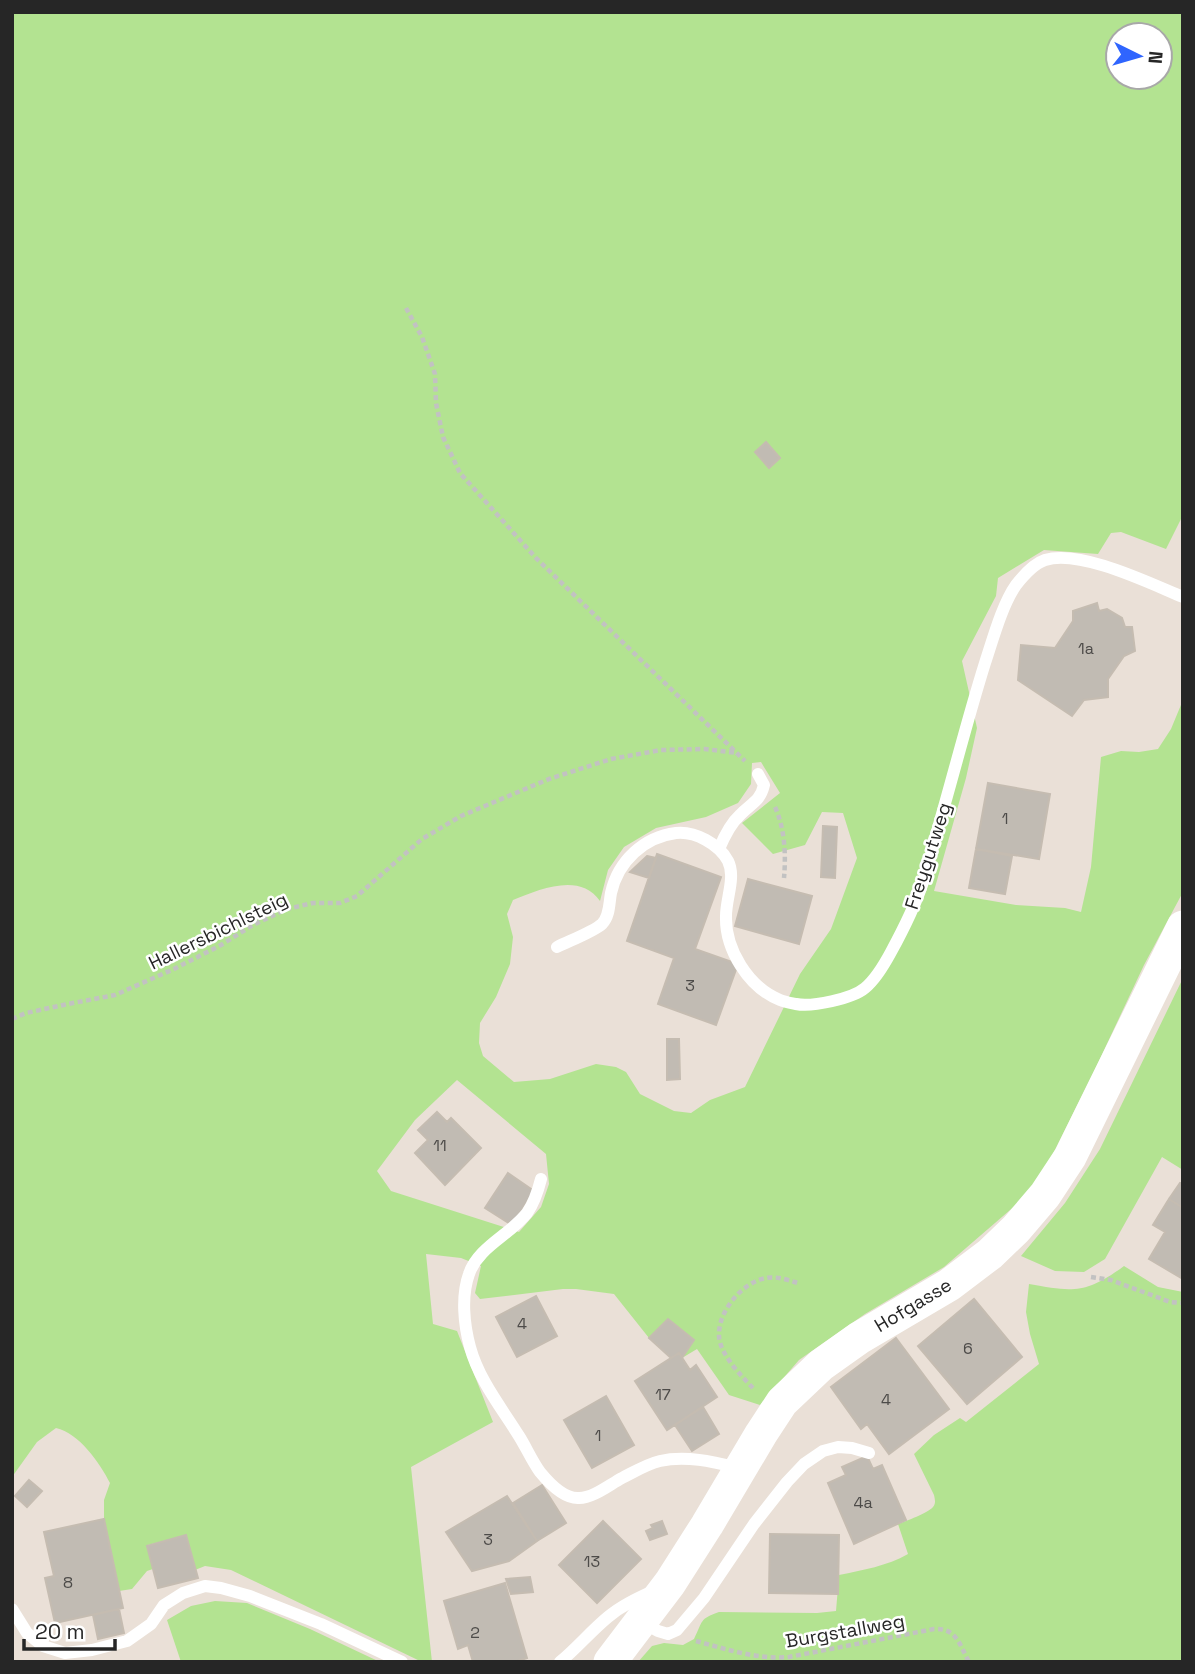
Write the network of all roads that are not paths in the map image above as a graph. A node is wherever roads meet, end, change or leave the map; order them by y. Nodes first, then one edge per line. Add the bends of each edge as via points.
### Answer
1 (1183, 597) edge
2 (761, 779) road end
3 (719, 849) junction
4 (1183, 927) edge
5 (557, 947) dead end
6 (541, 1179) dead end
7 (869, 1452) dead end
8 (740, 1468) junction
9 (670, 1583) junction
10 (12, 1609) edge
11 (655, 1628) junction
12 (402, 1662) edge
13 (560, 1662) edge
14 (610, 1662) edge

1 - 3 lane, Freygutweg via 1123,572 1062,559 1029,570 1014,587 984,666 923,883 881,970 864,989 837,1000 803,1005 781,1001 764,991 734,954 727,935 729,862
2 - 3 lane via 762,795 739,816
3 - 5 lane via 680,833 644,844 617,875 602,924
4 - 8 main road, Hofgasse via 1070,1157 1038,1203 990,1254 949,1285 821,1365 782,1402
6 - 8 lane via 527,1213 475,1262 464,1298 470,1348 485,1384 541,1473 568,1497 580,1499 662,1461 697,1460
7 - 11 lane via 838,1447 804,1464 754,1524 692,1614 677,1630
8 - 9 main road, Hofgasse
9 - 11 main road, Hofgasse
9 - 13 lane via 625,1604
10 - 12 lane via 27,1633 43,1646 65,1653 127,1642 183,1593 205,1586 221,1588 321,1624
11 - 14 main road, Hofgasse

